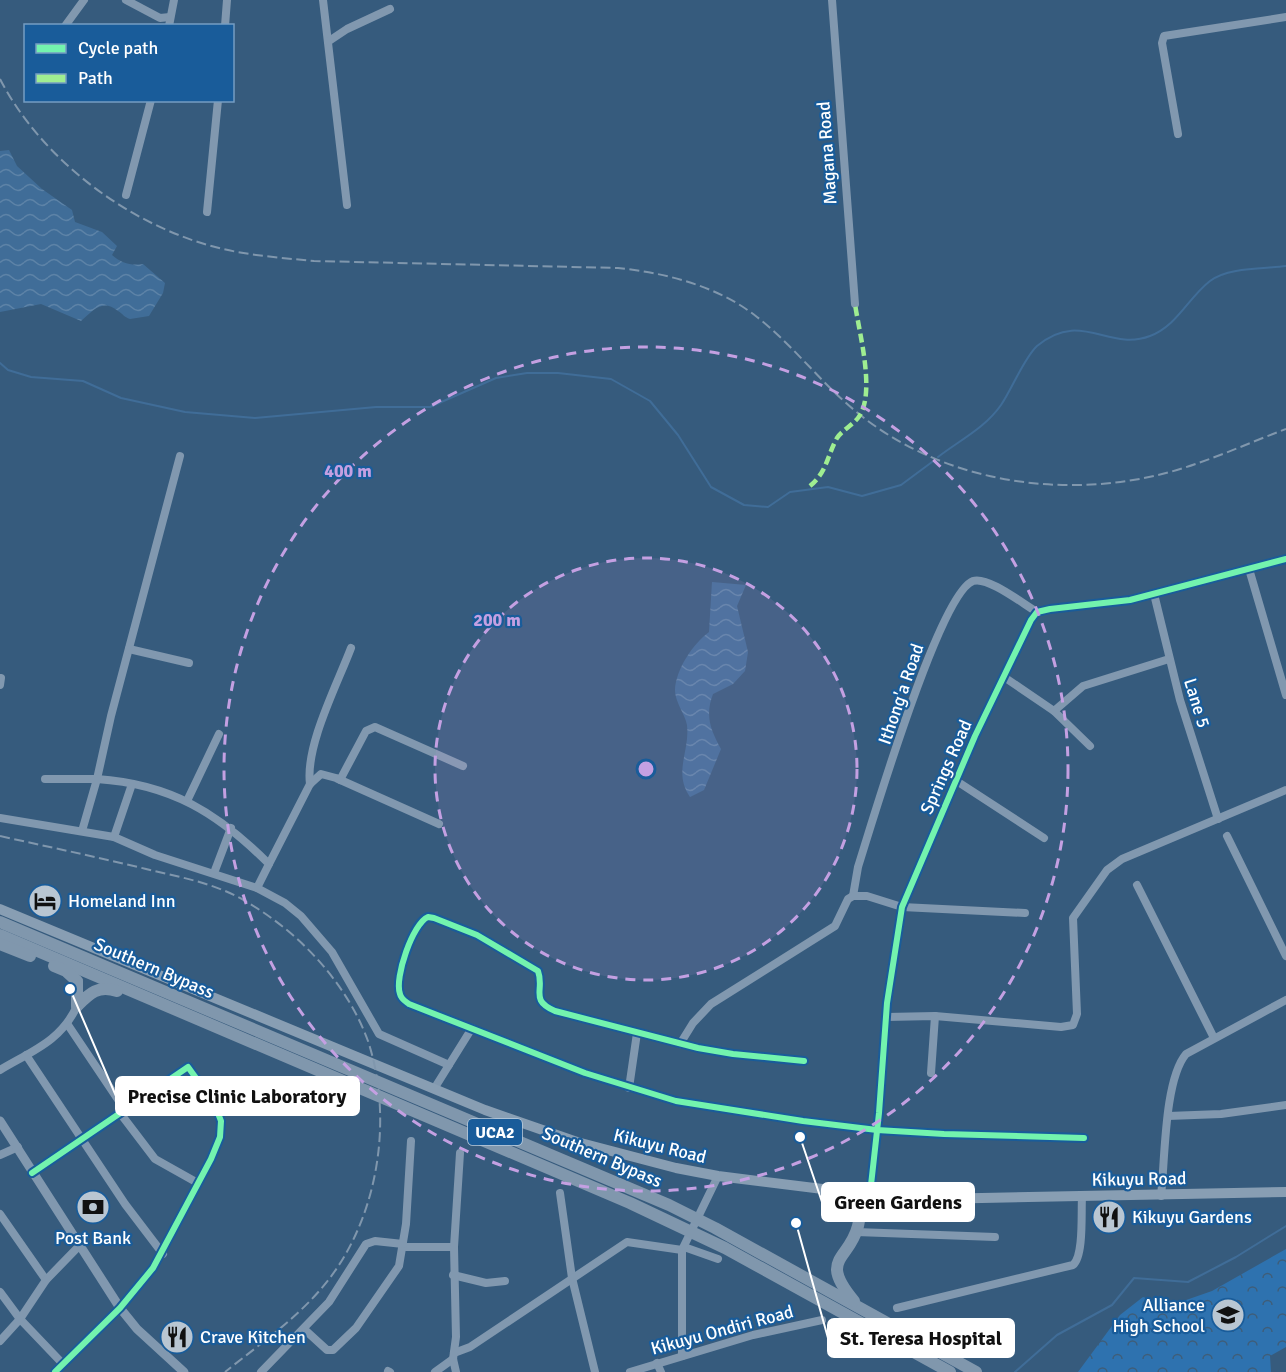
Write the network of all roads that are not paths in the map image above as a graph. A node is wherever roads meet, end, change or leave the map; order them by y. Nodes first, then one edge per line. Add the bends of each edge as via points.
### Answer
1 (84, 0) edge
2 (126, 0) edge
3 (174, 0) edge
4 (227, 0) edge
5 (323, 0) edge
6 (832, 0) edge
7 (390, 9) dead end
8 (1286, 16) edge
9 (170, 21) edge
10 (66, 24) edge
11 (225, 24) edge
12 (329, 41) junction
13 (150, 102) edge
14 (218, 102) edge
15 (1178, 134) dead end
16 (126, 195) dead end
17 (347, 205) dead end
18 (207, 212) dead end
19 (855, 304) dead end
20 (180, 456) dead end
21 (1286, 559) edge
22 (1248, 569) junction
23 (1154, 594) junction
24 (1037, 612) junction
25 (351, 648) dead end
26 (129, 649) junction
27 (1169, 659) junction
28 (189, 663) dead end
29 (1004, 677) junction
30 (1286, 695) edge
31 (1054, 711) junction
32 (219, 734) dead end
33 (1090, 746) dead end
34 (463, 766) dead end
35 (45, 779) dead end
36 (96, 780) junction
37 (339, 780) junction
38 (955, 780) junction
39 (132, 784) junction
40 (310, 784) junction
41 (1286, 790) edge
42 (187, 801) junction
43 (0, 818) edge
44 (1218, 819) junction
45 (439, 824) dead end
46 (231, 828) junction
47 (82, 831) junction
48 (1227, 836) dead end
49 (114, 837) junction
50 (1044, 838) dead end
51 (269, 864) junction
52 (214, 873) junction
53 (1137, 885) dead end
54 (257, 888) junction
55 (852, 896) junction
56 (902, 907) junction
57 (0, 909) edge
58 (1025, 913) dead end
59 (0, 922) edge
60 (0, 935) edge
61 (0, 944) edge
62 (1286, 956) edge
63 (1286, 1000) edge
64 (77, 1006) junction
65 (182, 1012) junction
66 (935, 1016) junction
67 (886, 1017) junction
68 (68, 1025) junction
69 (472, 1028) junction
70 (638, 1033) junction
71 (1214, 1038) junction
72 (680, 1044) junction
73 (26, 1055) junction
74 (804, 1061) dead end
75 (449, 1065) junction
76 (0, 1070) edge
77 (931, 1074) dead end
78 (628, 1088) junction
79 (434, 1089) junction
80 (1286, 1105) edge
81 (123, 1112) junction
82 (1168, 1116) junction
83 (0, 1121) edge
84 (877, 1130) junction
85 (1084, 1137) dead end
86 (82, 1138) junction
87 (411, 1141) dead end
88 (18, 1147) junction
89 (460, 1153) dead end
90 (0, 1155) edge
91 (32, 1173) junction
92 (718, 1176) junction
93 (196, 1182) junction
94 (1286, 1192) edge
95 (560, 1193) dead end
96 (855, 1193) junction
97 (870, 1194) junction
98 (1161, 1196) junction
99 (1082, 1197) junction
100 (0, 1214) edge
101 (856, 1232) junction
102 (995, 1237) dead end
103 (81, 1244) junction
104 (684, 1245) junction
105 (403, 1246) junction
106 (454, 1247) junction
107 (163, 1254) junction
108 (718, 1259) dead end
109 (453, 1275) junction
110 (572, 1278) junction
111 (46, 1280) junction
112 (505, 1281) dead end
113 (0, 1292) edge
114 (858, 1307) junction
115 (120, 1308) junction
116 (897, 1308) dead end
117 (20, 1319) junction
118 (822, 1320) dead end
119 (303, 1329) junction
120 (0, 1341) edge
121 (453, 1356) junction
122 (682, 1356) junction
123 (62, 1364) junction
124 (657, 1364) junction
125 (55, 1372) edge
126 (184, 1372) edge
127 (261, 1372) edge
128 (435, 1372) edge
129 (456, 1372) edge
130 (595, 1372) edge
131 (630, 1372) edge
132 (661, 1372) edge
133 (950, 1372) edge
134 (975, 1372) edge

1 - 10 street
2 - 9 street
3 - 9 street
4 - 11 street
5 - 12 street
6 - 19 street, Magana Road
7 - 12 street
8 - 15 street via 1164,36
12 - 17 street
13 - 16 street
14 - 18 street
20 - 26 street
21 - 22 street
22 - 23 street
22 - 30 street
23 - 24 street
23 - 27 street, Lane 5
24 - 29 street, Springs Road
24 - 55 street, Ithong'a Road via 982,581 967,584 956,597 928,658 858,867
25 - 40 street via 312,751
26 - 28 street
26 - 36 street
27 - 31 street via 1083,686
27 - 44 street, Lane 5
29 - 31 street
29 - 38 street, Springs Road
31 - 33 street
32 - 42 street
34 - 37 street via 375,727 366,731
35 - 36 street
36 - 39 street
36 - 47 street
37 - 40 street via 321,774
37 - 45 street
38 - 50 street
38 - 56 street, Springs Road
39 - 42 street
39 - 49 street
40 - 51 street
41 - 44 street
42 - 46 street
43 - 47 street
44 - 66 street via 1115,863 1076,910 1071,926 1077,1014 1073,1025
46 - 51 street
46 - 52 street
47 - 49 street
48 - 62 street
49 - 52 street via 155,855
51 - 54 street
52 - 54 street
53 - 71 street
54 - 75 street via 293,908 317,933 350,981 379,1034
55 - 56 street via 867,896
55 - 72 street, Ithong'a Road via 835,926 711,1004
56 - 58 street
56 - 67 street, Springs Road
57 - 79 main road, Kikuyu Road
59 - 114 highway, Southern Bypass / UCA2 via 669,1205
60 - 65 highway, Southern Bypass / UCA2
61 - 64 highway via 66,971 79,990
63 - 71 street
64 - 65 highway via 89,993 102,988 163,1012
64 - 68 street
65 - 133 highway, Southern Bypass / UCA2 via 674,1223
66 - 67 street
66 - 77 street
67 - 84 street, Springs Road
68 - 73 street
68 - 81 street
69 - 70 street via 400,997 400,971 419,923 428,917 477,935 538,971 539,999 546,1007
69 - 75 street
69 - 78 street
70 - 72 street
70 - 78 street
71 - 82 street via 1180,1060
72 - 74 street
73 - 76 street
73 - 86 street
75 - 79 street
78 - 84 street via 703,1106
79 - 92 main road, Kikuyu Road via 577,1142
80 - 82 street
81 - 86 street
81 - 93 street via 155,1159
81 - 93 street via 188,1067 214,1103 221,1121 220,1137 211,1159
82 - 98 street
83 - 88 street
84 - 85 street
84 - 97 street, Springs Road
86 - 91 street
86 - 107 street
87 - 105 street
88 - 90 street
88 - 91 street
89 - 106 street
91 - 103 street
92 - 96 main road, Kikuyu Road
92 - 104 street
93 - 107 street
94 - 98 main road, Kikuyu Road
95 - 110 street
96 - 97 main road, Kikuyu Road
96 - 101 highway via 859,1210
97 - 99 main road, Kikuyu Road via 945,1199
98 - 99 main road, Kikuyu Road
99 - 116 street via 1080,1248 1073,1265
100 - 111 street
101 - 102 street
101 - 114 highway via 837,1268 841,1285
103 - 111 street
103 - 115 street
104 - 108 street
104 - 110 street via 627,1242
104 - 122 street via 680,1266
105 - 106 street
105 - 119 street via 375,1241 366,1244 329,1302
105 - 119 street via 394,1277 344,1342 330,1351
106 - 109 street
107 - 115 street
109 - 112 street via 486,1283
109 - 121 street
110 - 121 street
110 - 130 street
111 - 117 street
113 - 117 street
114 - 134 highway, Southern Bypass / UCA2
115 - 123 street
115 - 126 street
117 - 120 street
117 - 123 street
118 - 122 street, Kikuyu Ondiri Road
119 - 127 street
121 - 128 street
121 - 129 street
122 - 124 street, Kikuyu Ondiri Road
123 - 125 street
124 - 131 street, Kikuyu Ondiri Road
124 - 132 street

